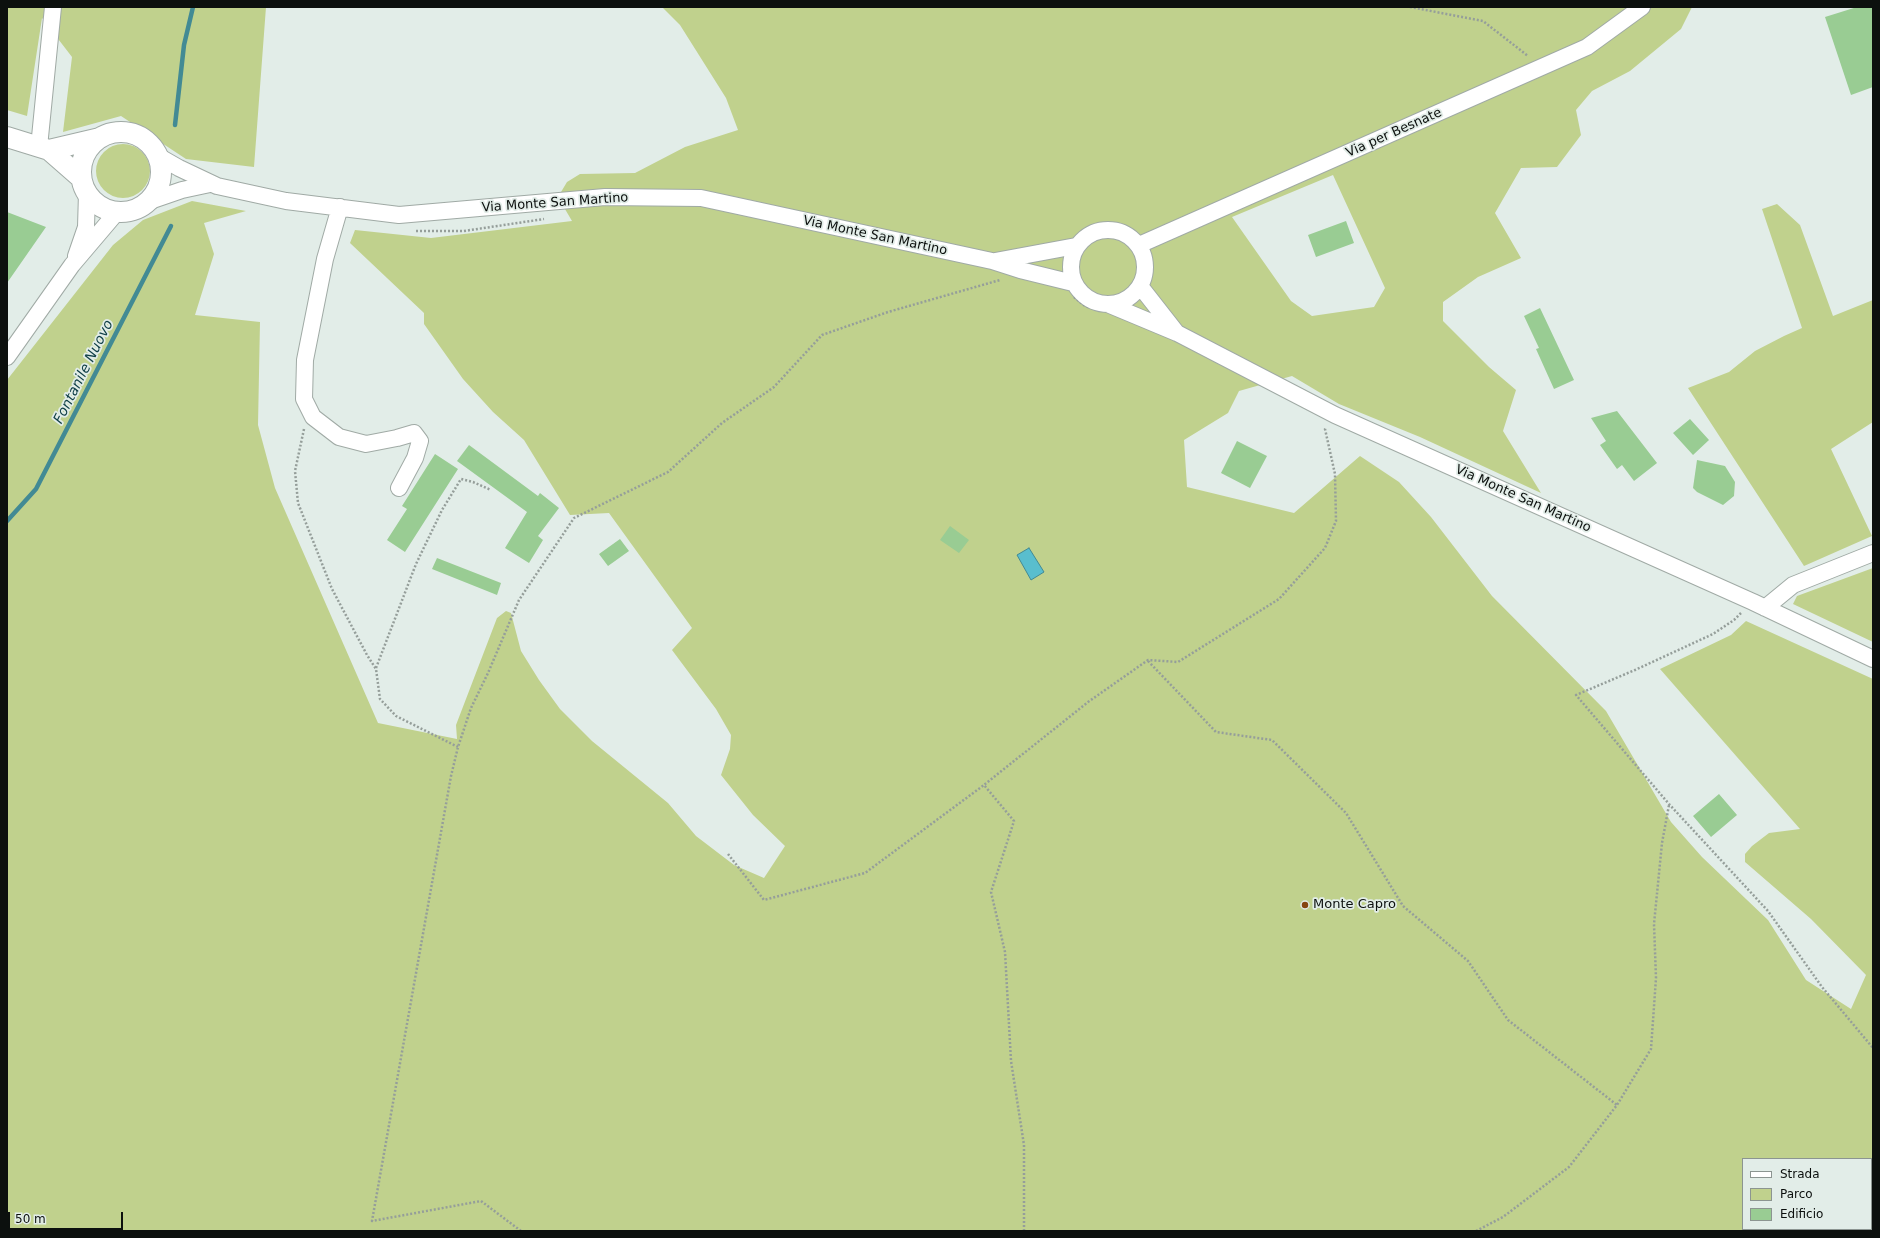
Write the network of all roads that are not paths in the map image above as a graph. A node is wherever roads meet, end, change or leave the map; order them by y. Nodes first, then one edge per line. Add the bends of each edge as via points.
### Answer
1 (53, 7) edge
2 (1642, 7) edge
3 (7, 137) edge
4 (100, 138) junction
5 (44, 149) junction
6 (158, 156) junction
7 (210, 184) junction
8 (84, 186) junction
9 (150, 201) junction
10 (340, 207) junction
11 (117, 212) junction
12 (1076, 246) junction
13 (1138, 246) junction
14 (992, 261) junction
15 (72, 265) junction
16 (1073, 283) junction
17 (1140, 286) junction
18 (1110, 304) junction
19 (1177, 333) junction
20 (7, 357) edge
21 (399, 488) dead end
22 (1873, 553) edge
23 (1759, 605) junction
24 (1873, 659) edge

1 - 5 street
2 - 13 street, Via per Besnate via 1587,47
3 - 5 main road
4 - 5 main road
4 - 6 main road via 122,132 133,134 144,139
4 - 8 main road via 89,149 82,163
5 - 8 main road
6 - 7 street, Via Monte San Martino
6 - 9 main road via 161,180
7 - 9 street, Via Monte San Martino
7 - 10 street, Via Monte San Martino via 286,200
8 - 11 main road via 94,203
8 - 15 street via 86,226
9 - 11 main road via 129,212
10 - 14 street, Via Monte San Martino via 399,214 605,197 701,198
10 - 21 street via 325,259 305,360 304,399 313,417 339,437 366,444 414,433 420,441 415,458
11 - 15 street
12 - 13 street, Via Monte San Martino via 1096,231 1108,229 1130,237
12 - 14 street, Via Monte San Martino
12 - 16 street via 1070,264
13 - 17 street via 1144,258 1145,272
14 - 16 street, Via Monte San Martino
15 - 20 street
16 - 18 street, Via Monte San Martino via 1082,295 1095,302
17 - 18 street via 1122,302
17 - 19 street, Via Monte San Martino
18 - 19 street, Via Monte San Martino
19 - 23 street, Via Monte San Martino via 1335,415
22 - 23 street via 1793,585
23 - 24 street, Via Monte San Martino

